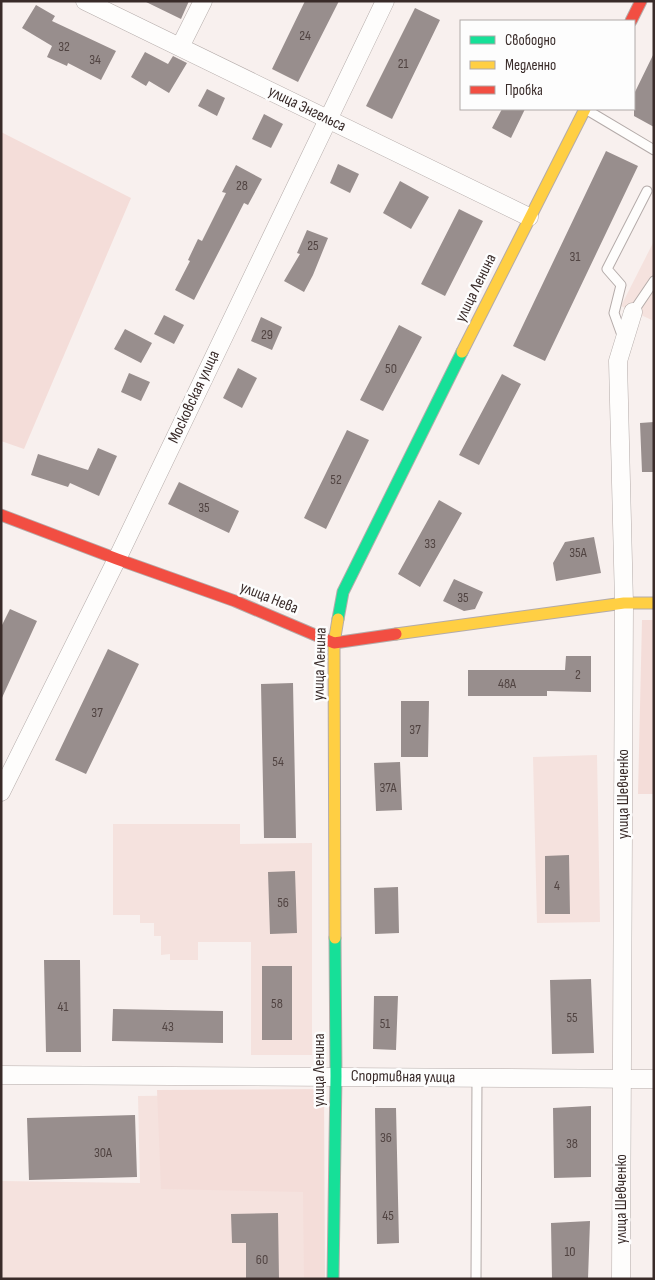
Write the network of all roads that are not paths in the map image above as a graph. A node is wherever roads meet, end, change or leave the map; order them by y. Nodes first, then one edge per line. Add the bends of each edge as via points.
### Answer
1 (86, 1) edge
2 (203, 1) edge
3 (385, 1) edge
4 (641, 1) edge
5 (632, 20) edge
6 (180, 47) junction
7 (584, 110) edge
8 (587, 110) edge
9 (327, 119) junction
10 (654, 150) edge
11 (647, 190) dead end
12 (529, 217) junction
13 (654, 281) edge
14 (633, 312) joint
15 (624, 342) junction
16 (1, 515) edge
17 (117, 559) junction
18 (624, 603) junction
19 (654, 603) edge
20 (334, 643) junction
21 (6, 769) edge
22 (1, 792) edge
23 (1, 1075) edge
24 (336, 1076) junction
25 (477, 1078) junction
26 (622, 1079) junction
27 (654, 1079) edge
28 (333, 1279) edge
29 (476, 1279) edge
30 (621, 1279) edge

1 - 6 street, улица Энгельса
2 - 6 street
3 - 9 street, Московская улица
4 - 5 main road
6 - 9 street, улица Энгельса
7 - 12 main road, улица Ленина
8 - 10 lane
9 - 12 street, улица Энгельса
9 - 17 street, Московская улица
11 - 15 lane via 607,268 621,284 614,313
12 - 20 main road, улица Ленина via 343,592
13 - 14 lane
14 - 15 street, улица Шевченко
15 - 18 street, улица Шевченко via 618,361
16 - 17 main road, улица Нева
17 - 20 main road, улица Нева via 236,601
17 - 21 street, Московская улица
18 - 19 main road
18 - 20 main road
18 - 26 street, улица Шевченко
20 - 24 main road, улица Ленина
21 - 22 street, Московская улица
23 - 24 street, Спортивная улица
24 - 25 street, Спортивная улица
24 - 28 main road, улица Ленина
25 - 26 street, Спортивная улица
25 - 29 lane
26 - 27 street, Спортивная улица
26 - 30 street, улица Шевченко

